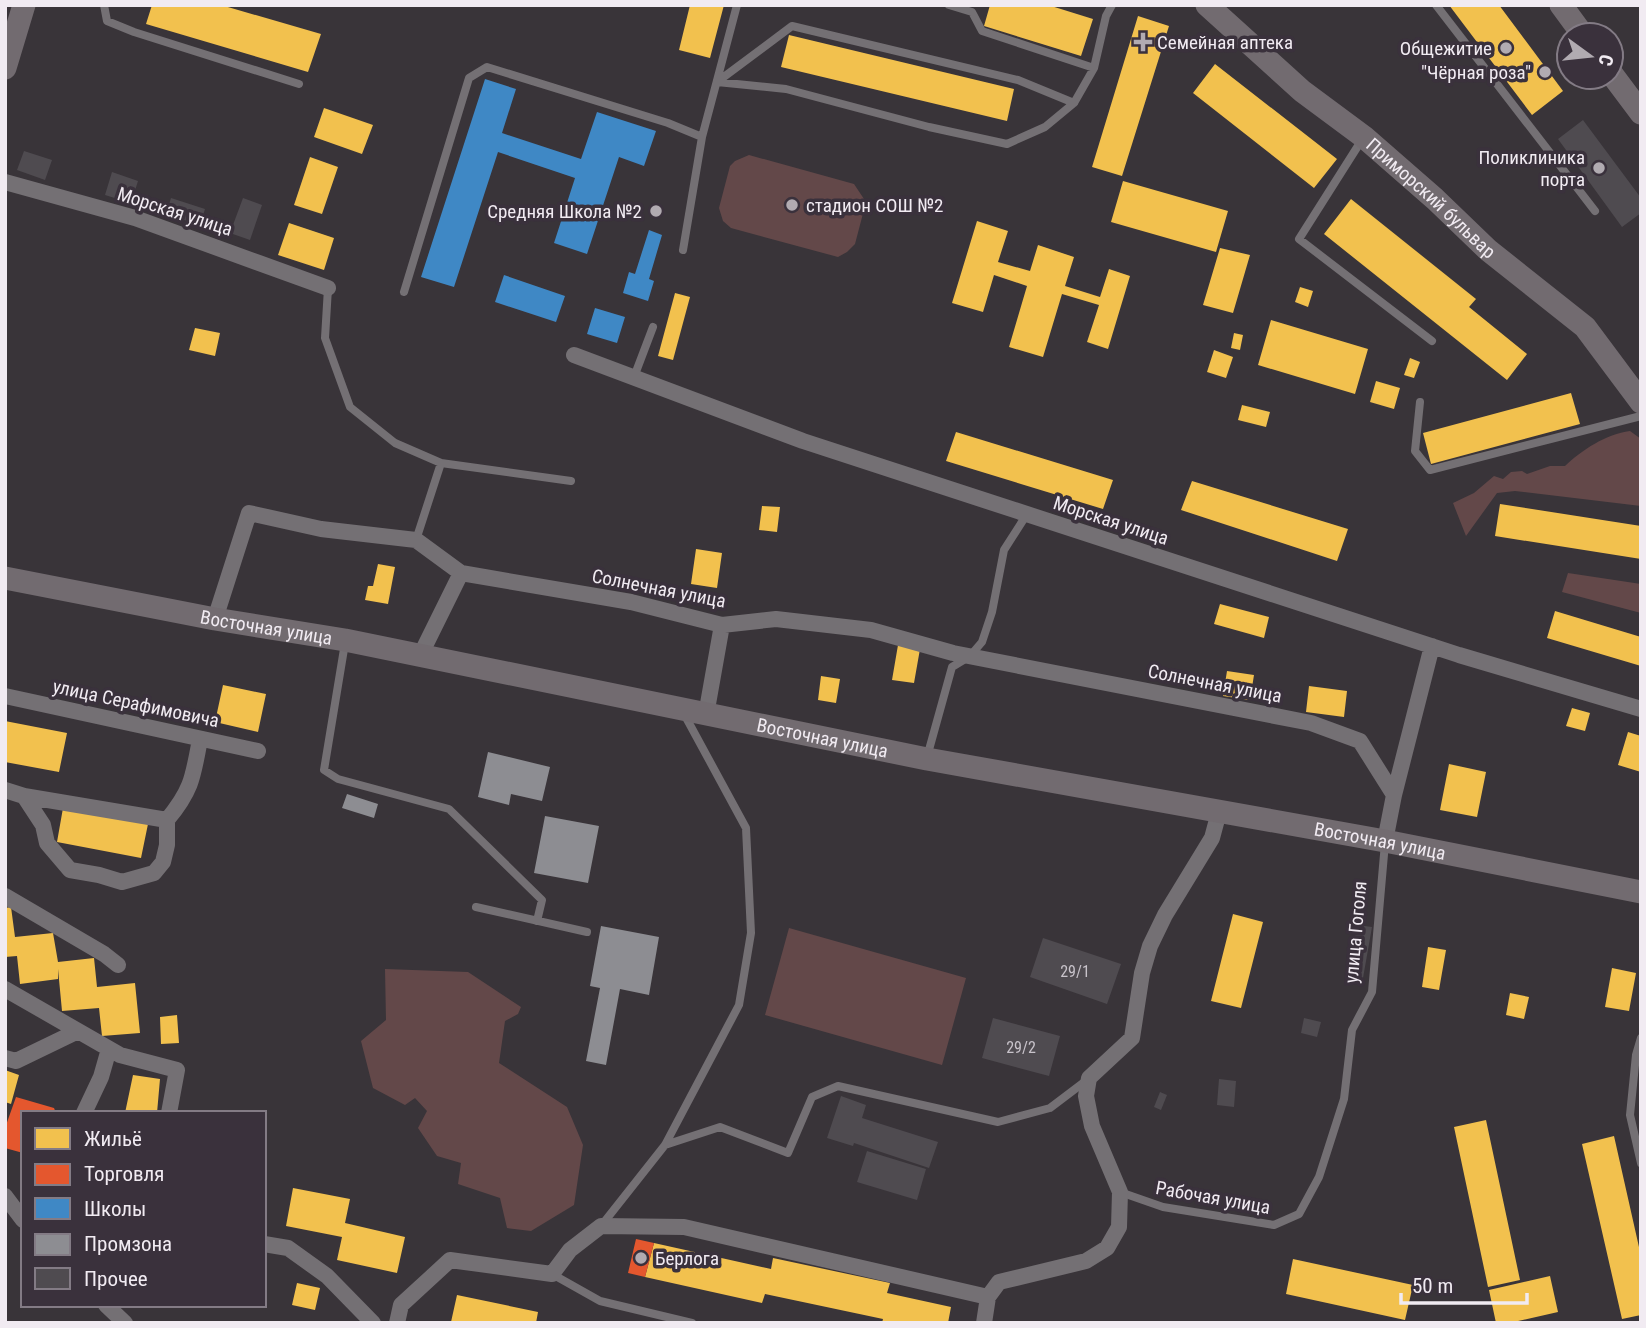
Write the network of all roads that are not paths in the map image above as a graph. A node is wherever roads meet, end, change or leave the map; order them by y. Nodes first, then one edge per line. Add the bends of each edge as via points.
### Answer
1 (24, 5) edge
2 (104, 5) edge
3 (737, 5) edge
4 (949, 5) edge
5 (1112, 5) edge
6 (1207, 5) edge
7 (1436, 5) edge
8 (1561, 5) edge
9 (1573, 21) edge
10 (10, 37) edge
11 (5, 68) edge
12 (1094, 68) junction
13 (717, 82) junction
14 (299, 84) dead end
15 (1624, 91) edge
16 (1074, 103) junction
17 (1641, 113) edge
18 (702, 137) junction
19 (1364, 137) junction
20 (5, 182) edge
21 (1595, 211) dead end
22 (683, 250) dead end
23 (328, 288) joint
24 (404, 292) dead end
25 (653, 327) dead end
26 (1432, 341) dead end
27 (574, 355) dead end
28 (634, 377) junction
29 (1420, 402) dead end
30 (1641, 402) edge
31 (1641, 416) edge
32 (441, 463) junction
33 (571, 481) dead end
34 (1027, 514) junction
35 (416, 540) junction
36 (461, 573) junction
37 (5, 578) edge
38 (215, 619) junction
39 (722, 625) junction
40 (345, 640) junction
41 (1432, 646) junction
42 (420, 656) junction
43 (970, 656) junction
44 (5, 696) edge
45 (1641, 709) edge
46 (682, 710) junction
47 (706, 715) junction
48 (200, 739) junction
49 (258, 751) dead end
50 (927, 759) junction
51 (5, 790) edge
52 (1394, 795) junction
53 (24, 796) junction
54 (1219, 812) junction
55 (167, 820) junction
56 (1385, 841) junction
57 (1641, 892) edge
58 (5, 896) edge
59 (476, 907) dead end
60 (537, 921) junction
61 (587, 932) dead end
62 (118, 965) dead end
63 (5, 989) edge
64 (76, 1032) junction
65 (1641, 1038) edge
66 (109, 1049) junction
67 (1638, 1055) edge
68 (5, 1058) edge
69 (1089, 1078) junction
70 (85, 1111) edge
71 (169, 1111) edge
72 (665, 1145) junction
73 (1641, 1163) edge
74 (1120, 1192) junction
75 (5, 1196) edge
76 (1299, 1214) joint
77 (21, 1217) edge
78 (601, 1226) junction
79 (266, 1244) edge
80 (552, 1274) junction
81 (988, 1297) junction
82 (108, 1307) edge
83 (125, 1323) edge
84 (373, 1323) edge
85 (397, 1323) edge
86 (692, 1323) edge
87 (984, 1323) edge

1 - 10 street
2 - 14 lane via 107,21 134,32
3 - 13 lane
4 - 12 lane via 972,12 982,31
5 - 12 lane
6 - 19 street, Приморский бульвар via 1303,91
7 - 21 lane
8 - 9 street
10 - 11 street
12 - 16 lane
13 - 16 lane via 786,89 1007,144 1045,127
13 - 16 lane via 792,26 1018,80
13 - 18 lane
15 - 17 street
18 - 22 lane
18 - 24 lane via 487,67 469,78
19 - 26 lane via 1299,240
19 - 30 street, Приморский бульвар via 1488,250 1585,327
20 - 23 street, Морская улица via 135,218
23 - 32 lane via 325,338 350,407 395,443
25 - 28 lane
27 - 28 street, Морская улица
28 - 34 street, Морская улица via 803,441
29 - 31 lane via 1415,451 1430,470
32 - 33 lane
32 - 35 lane
34 - 41 street, Морская улица
34 - 43 lane via 1004,550 989,622 982,642
35 - 36 street, Солнечная улица
35 - 38 street, Солнечная улица via 321,529 249,513
36 - 39 street, Солнечная улица via 631,602
36 - 42 street
37 - 38 street, Восточная улица
38 - 40 street, Восточная улица
39 - 43 street, Солнечная улица via 776,619 871,630
39 - 47 street
40 - 42 street, Восточная улица
40 - 60 lane via 324,770 338,779 449,809 542,900
41 - 45 street, Морская улица
41 - 52 street, улица Гоголя
42 - 46 street, Восточная улица
43 - 50 lane via 952,667
43 - 52 street, Солнечная улица via 1311,723 1360,741
44 - 48 street, улица Серафимовича
46 - 47 street, Восточная улица
46 - 72 lane via 746,828 751,933 739,1005
47 - 50 street, Восточная улица
48 - 49 street, улица Серафимовича
48 - 55 street via 192,782
50 - 54 street, Восточная улица
51 - 53 street
52 - 56 street, улица Гоголя
53 - 55 street
53 - 55 street via 43,825 47,843 70,870 122,882 154,873 163,862
54 - 56 street, Восточная улица
54 - 69 street via 1212,838 1150,946 1132,1038
56 - 57 street, Восточная улица
56 - 76 lane, улица Гоголя via 1371,992 1352,1030 1344,1100 1319,1177
58 - 62 street
59 - 60 lane
60 - 61 lane
63 - 64 street
64 - 66 street
64 - 68 street via 16,1061
65 - 67 lane
66 - 70 street
66 - 71 street via 177,1070
67 - 73 lane via 1630,1115
69 - 72 lane via 1050,1108 998,1122 838,1086 812,1097 788,1153 720,1127
69 - 74 street via 1086,1096 1092,1126
72 - 78 lane
74 - 76 lane, Рабочая улица via 1163,1207 1274,1225
74 - 81 street via 1119,1227 1107,1248 1086,1261 999,1282
75 - 77 street
78 - 80 street via 570,1250
78 - 81 street via 684,1227
79 - 84 street via 288,1248 327,1276
80 - 85 street via 450,1260 401,1305
80 - 86 lane via 600,1301
81 - 87 street
82 - 83 street

